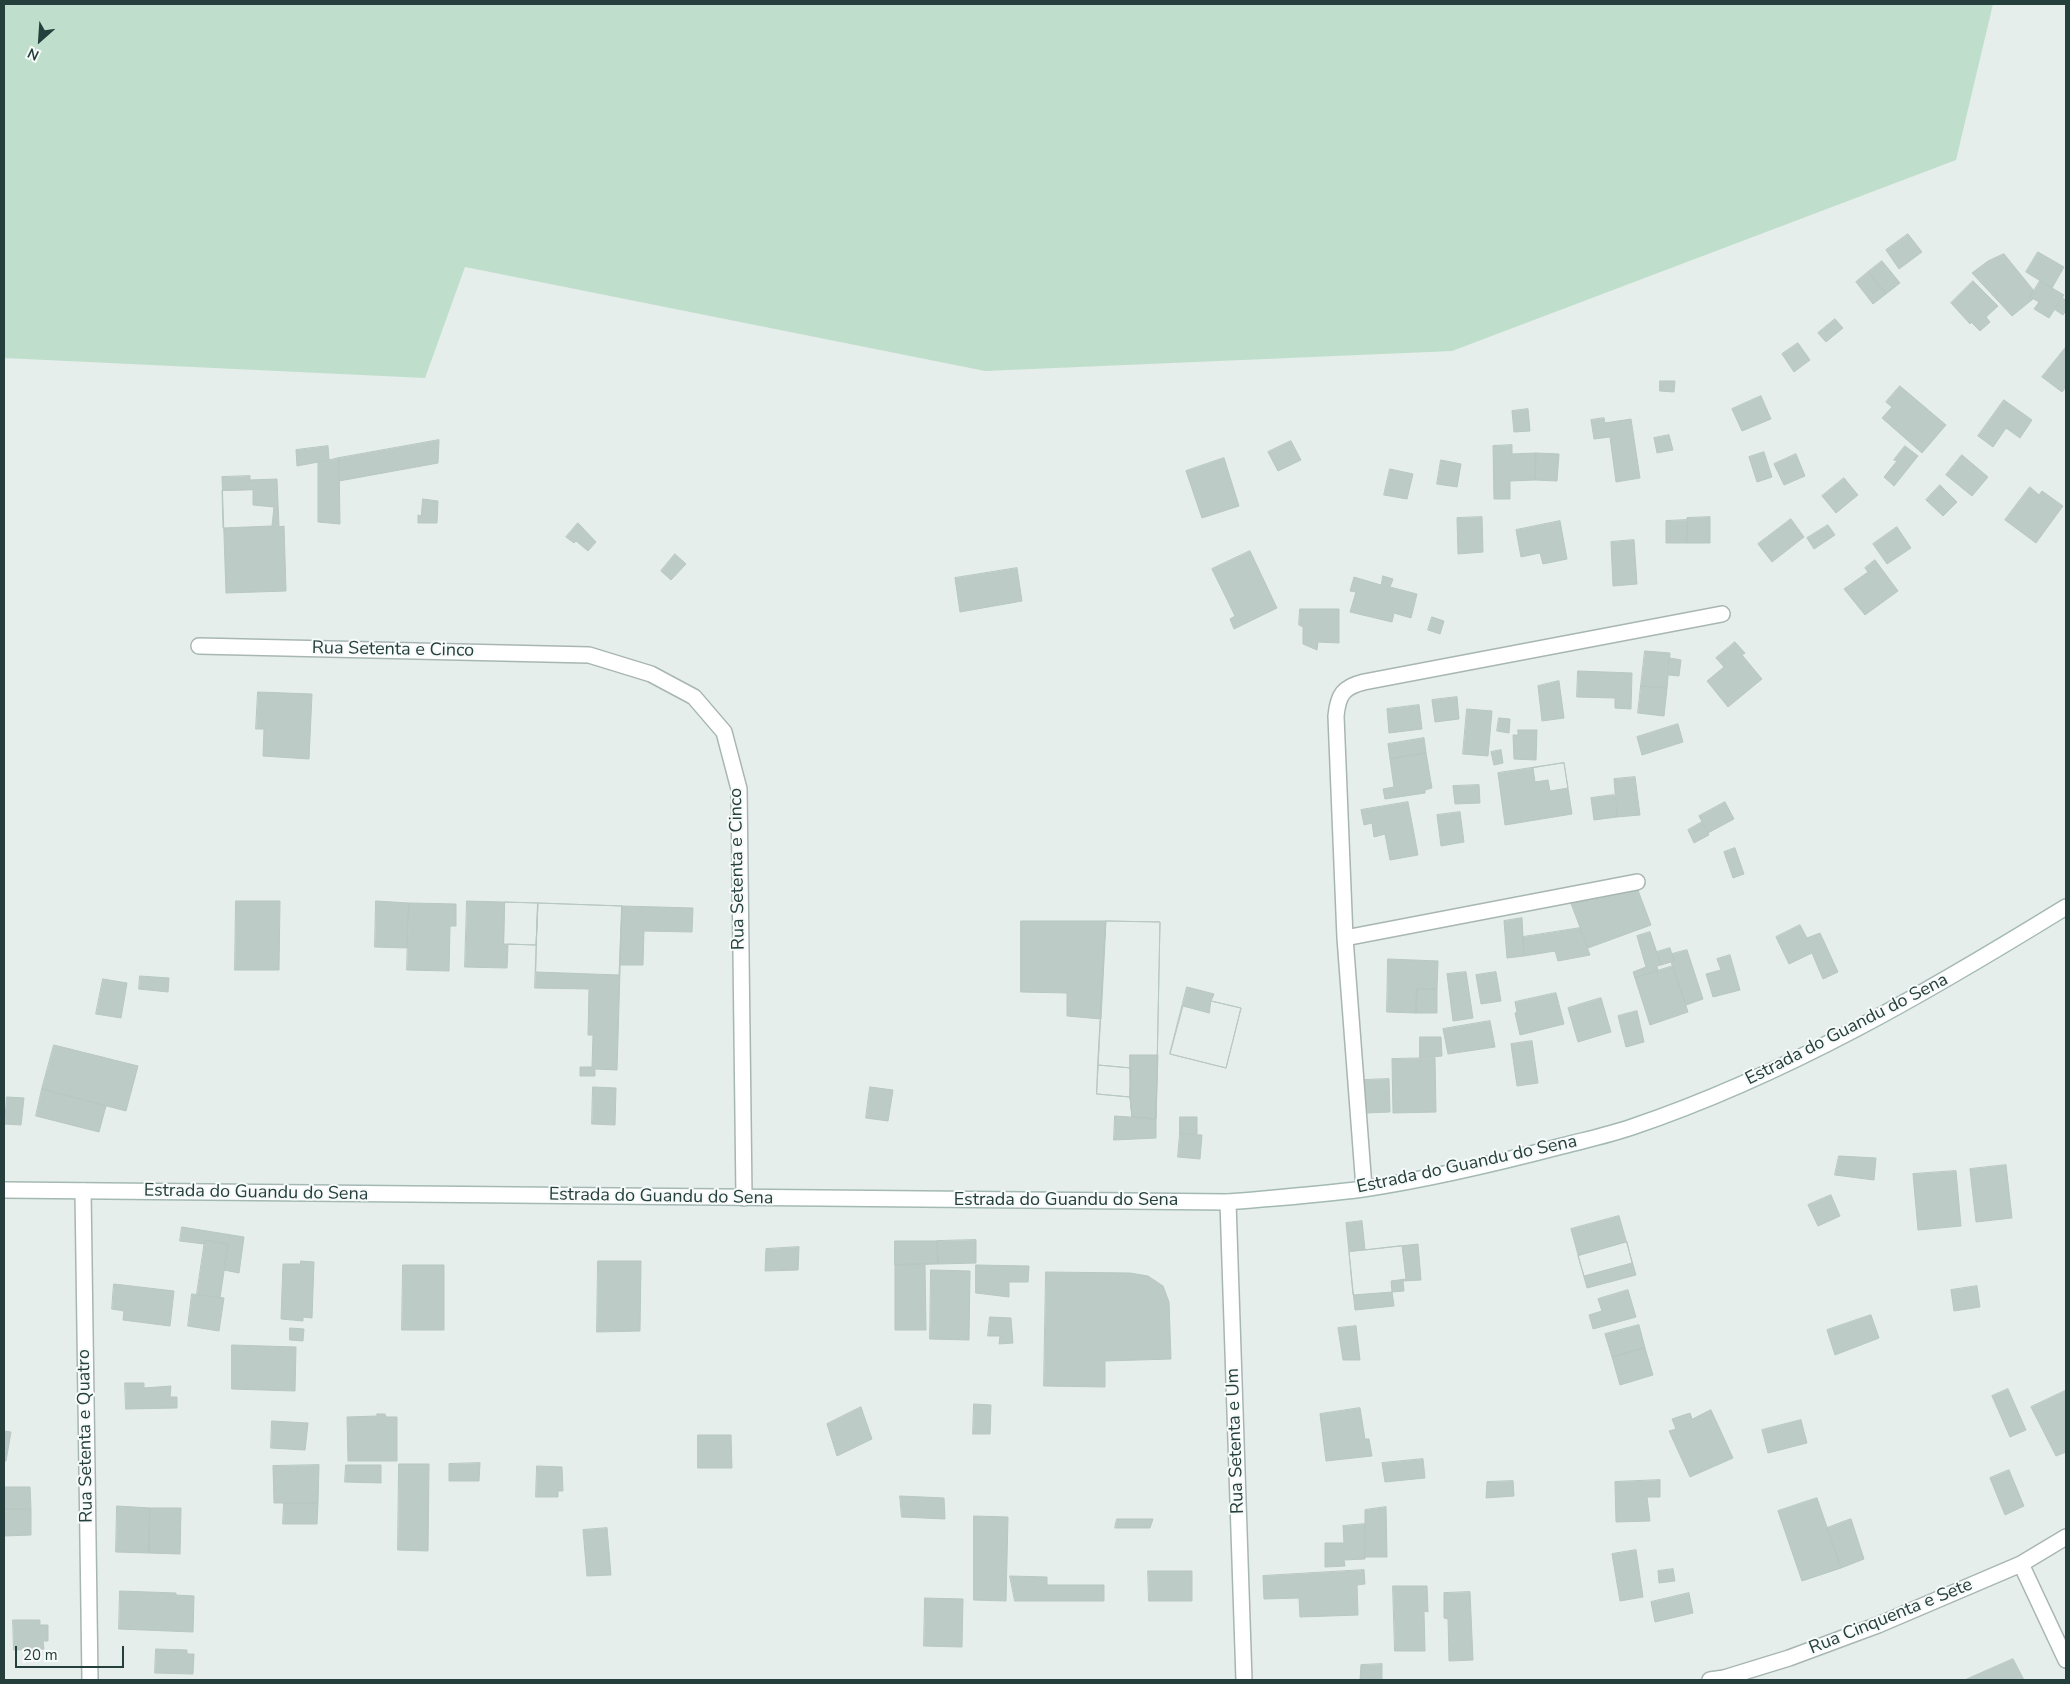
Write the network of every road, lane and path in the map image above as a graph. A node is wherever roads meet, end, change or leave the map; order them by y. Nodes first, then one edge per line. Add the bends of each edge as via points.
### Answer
1 (1722, 614) dead end
2 (199, 646) dead end
3 (1638, 882) dead end
4 (2066, 907) edge
5 (1345, 938) junction
6 (1364, 1188) junction
7 (4, 1190) edge
8 (82, 1191) junction
9 (744, 1198) junction
10 (1228, 1202) junction
11 (2066, 1537) edge
12 (2021, 1564) junction
13 (2066, 1660) edge
14 (90, 1680) edge
15 (1244, 1680) edge
16 (1710, 1680) edge

1 - 5 street via 1352,685 1339,699 1336,716
2 - 9 street, Rua Setenta e Cinco via 589,655 651,674 694,697 724,732 739,789
3 - 5 street
4 - 6 street, Estrada do Guandu do Sena via 1976,963 1759,1078 1631,1128 1435,1176
5 - 6 street
6 - 10 street, Estrada do Guandu do Sena
7 - 8 street, Estrada do Guandu do Sena
8 - 9 street, Estrada do Guandu do Sena
8 - 14 street, Rua Setenta e Quatro
9 - 10 street, Estrada do Guandu do Sena
10 - 15 street, Rua Setenta e Um
11 - 12 street, Rua Cinquenta e Sete
12 - 13 street
12 - 16 street, Rua Cinquenta e Sete via 1878,1625 1789,1658

